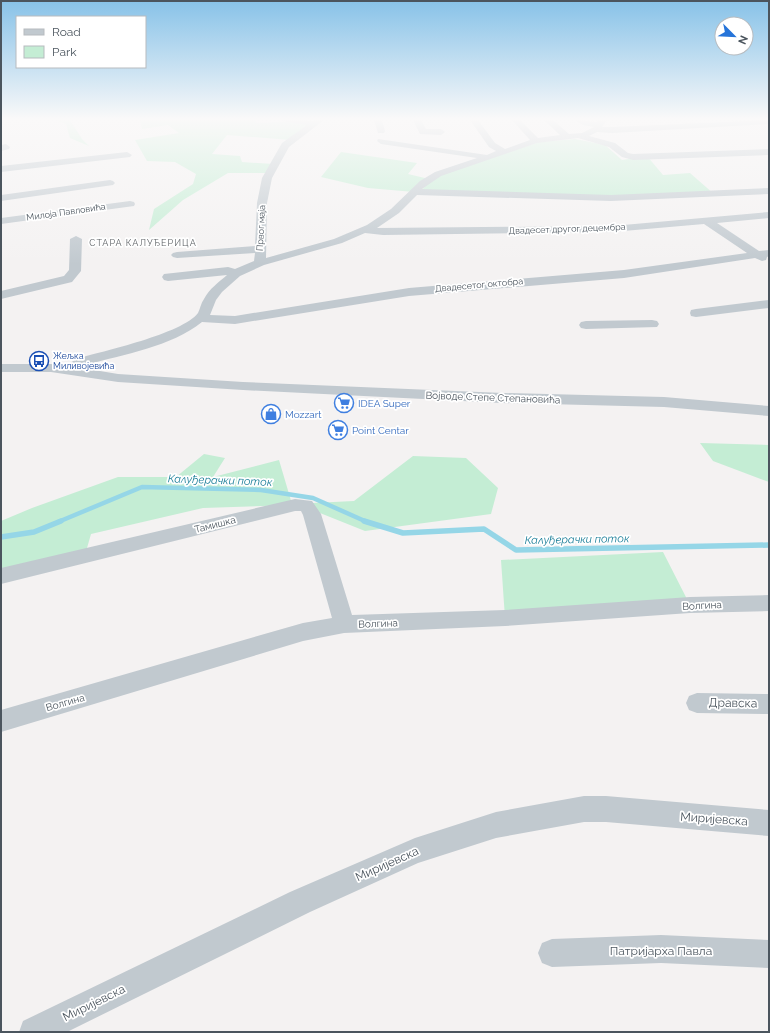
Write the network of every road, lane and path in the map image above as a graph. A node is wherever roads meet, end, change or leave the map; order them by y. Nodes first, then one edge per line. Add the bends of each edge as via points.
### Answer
1 (272, 168) edge
2 (455, 168) edge
3 (110, 183) dead end
4 (769, 191) edge
5 (414, 192) junction
6 (1, 198) edge
7 (130, 204) dead end
8 (769, 215) edge
9 (1, 221) edge
10 (707, 221) junction
11 (365, 230) junction
12 (76, 239) dead end
13 (260, 249) junction
14 (763, 254) edge
15 (177, 255) dead end
16 (260, 263) junction
17 (769, 263) edge
18 (236, 273) junction
19 (168, 277) dead end
20 (1, 295) edge
21 (769, 304) edge
22 (696, 313) dead end
23 (201, 318) junction
24 (652, 324) dead end
25 (586, 325) dead end
26 (1, 368) edge
27 (70, 370) junction
28 (769, 411) edge
29 (1, 576) edge
30 (769, 603) edge
31 (344, 624) junction
32 (696, 703) dead end
33 (769, 704) edge
34 (1, 721) edge
35 (769, 823) edge
36 (552, 953) dead end
37 (769, 954) edge
38 (34, 1032) edge

1 - 13 street, Првог маја via 267,178 262,202
2 - 5 street via 438,174
3 - 6 street
4 - 5 street via 611,198
5 - 11 street via 395,211
7 - 9 street, Милоја Павловића
8 - 10 street, Двадесет другог децембра
10 - 11 street, Двадесет другог децембра via 587,230
10 - 14 street
11 - 16 street via 331,244
12 - 20 street via 75,271 68,279
13 - 15 street
13 - 16 street, Првог маја
14 - 17 street
14 - 23 street, Двадесетог октобра via 624,274 402,293 235,320
16 - 18 street
18 - 19 street via 228,271
18 - 23 street via 210,299
21 - 22 street
23 - 27 street via 172,335 82,362
24 - 25 street
26 - 27 street, Војводе Степе Степановића
27 - 28 street, Војводе Степе Степановића via 104,377 185,383 503,398 679,403
29 - 31 street, Тамишка via 295,504 306,505 312,514
30 - 31 street, Волгина
31 - 34 street, Волгина via 303,632
32 - 33 street, Дравска
35 - 38 street, Миријевска via 584,809 496,825 415,851 300,902
36 - 37 street, Патријарха Павла via 661,949

